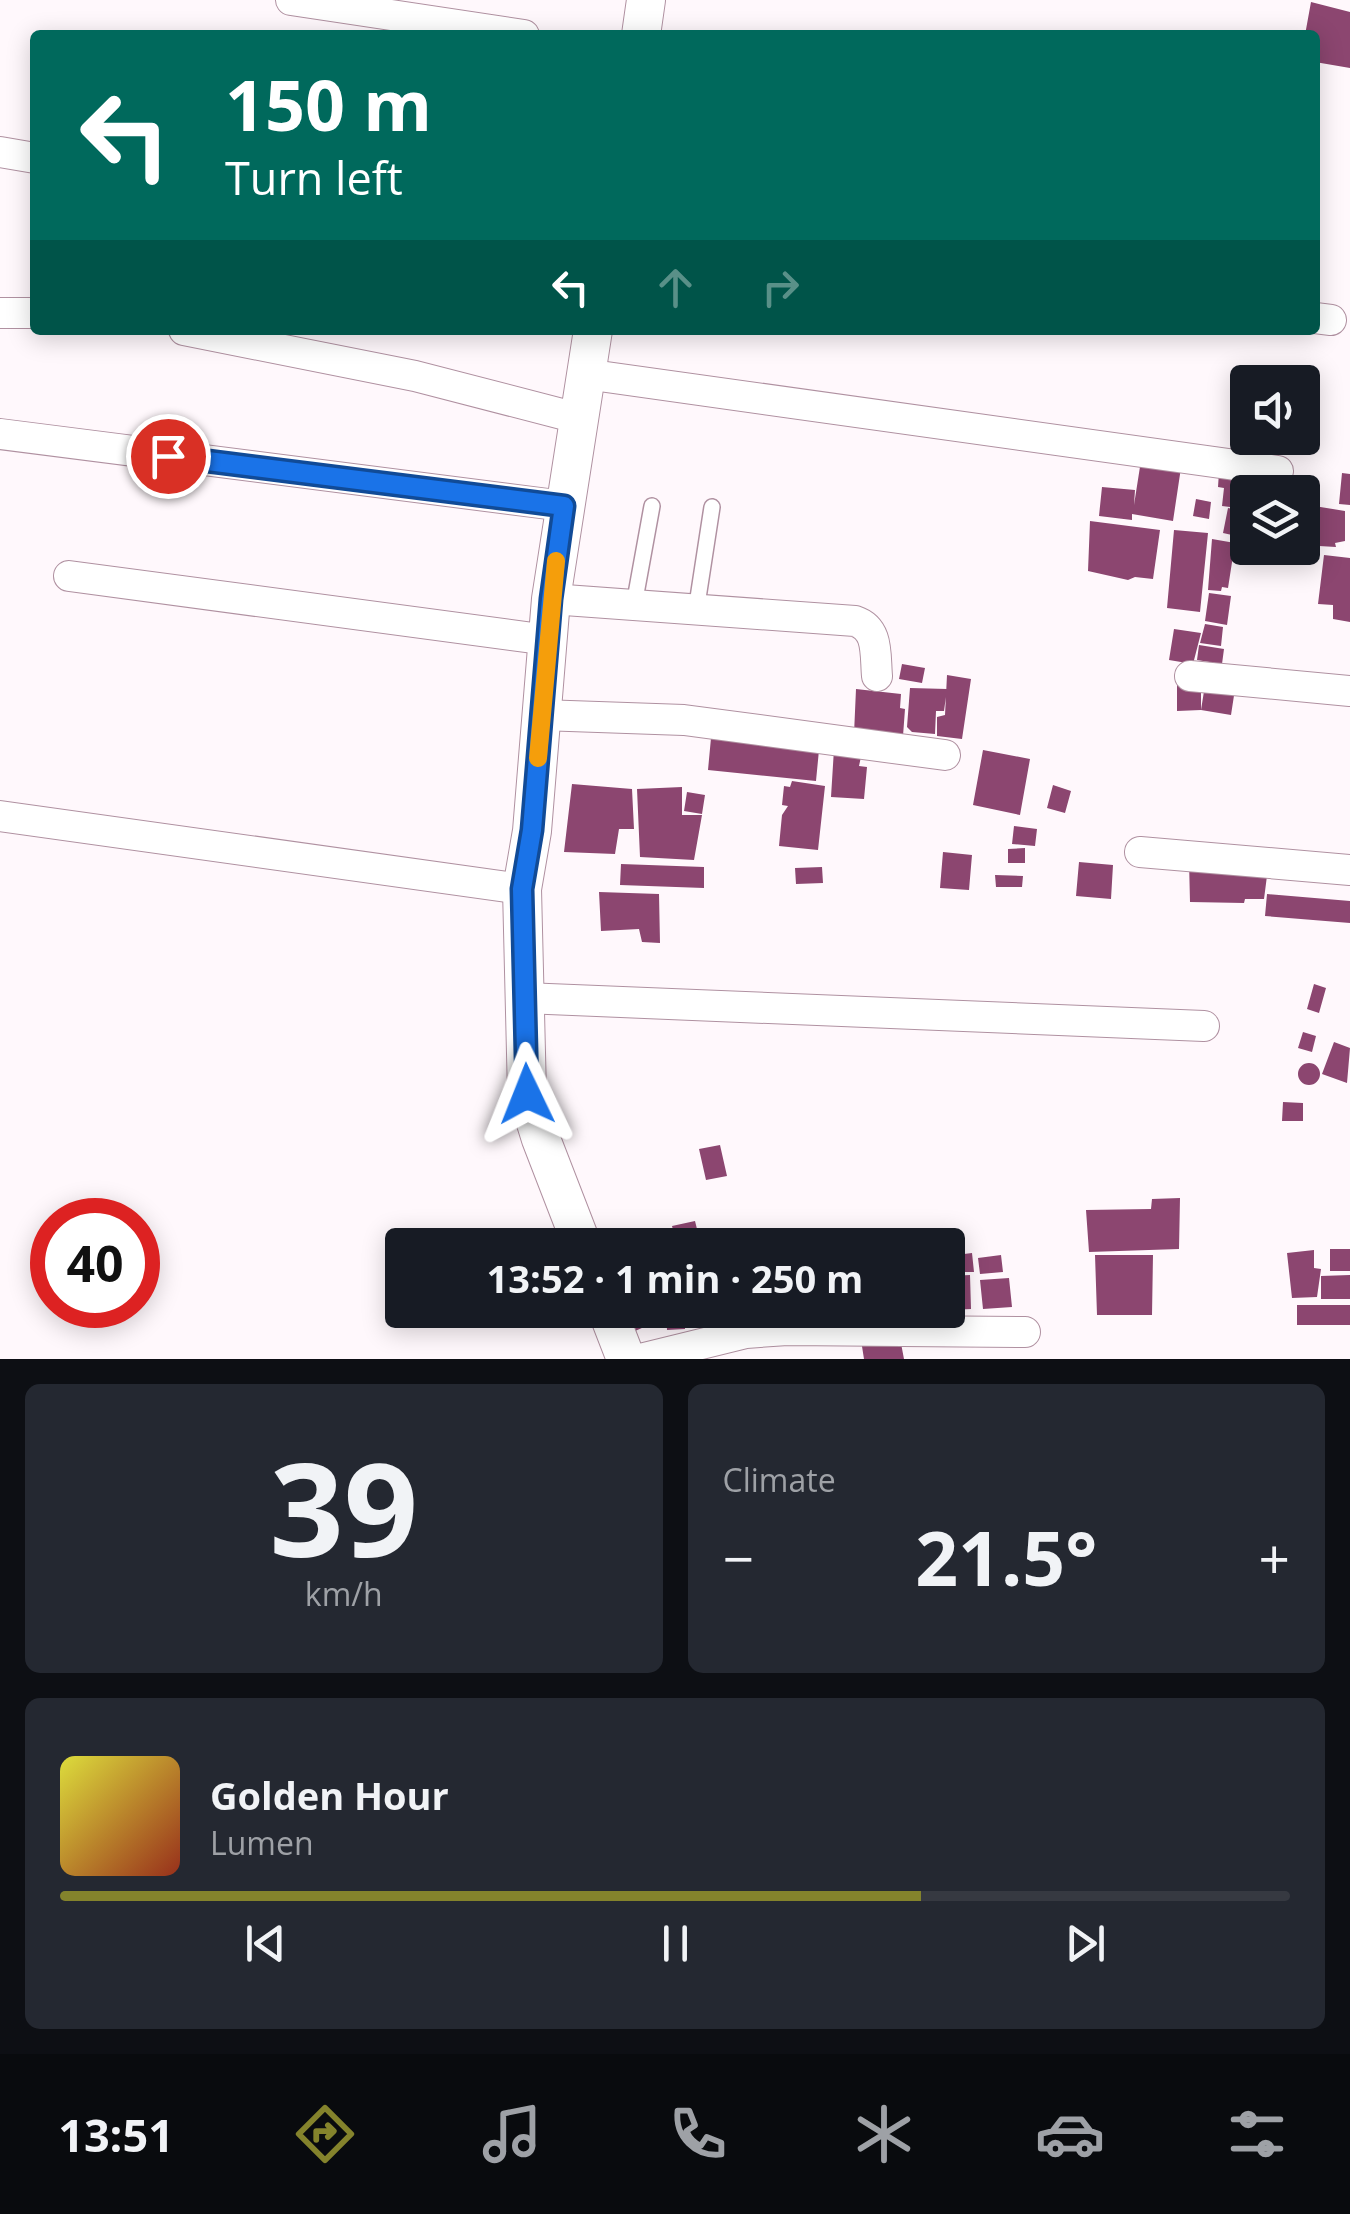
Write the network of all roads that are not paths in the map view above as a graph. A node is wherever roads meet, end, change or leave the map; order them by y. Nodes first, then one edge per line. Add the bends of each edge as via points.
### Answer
1 (291, 0) edge
2 (646, 0) edge
3 (491, 30) edge
4 (642, 30) edge
5 (0, 152) edge
6 (30, 157) edge
7 (0, 313) edge
8 (30, 313) edge
9 (209, 335) edge
10 (593, 335) edge
11 (585, 374) junction
12 (581, 418) junction
13 (0, 434) edge
14 (1278, 471) dead end
15 (564, 506) junction
16 (652, 506) dead end
17 (712, 507) dead end
18 (69, 576) dead end
19 (551, 599) junction
20 (634, 605) junction
21 (696, 610) junction
22 (548, 640) junction
23 (877, 676) dead end
24 (1190, 676) dead end
25 (1350, 691) edge
26 (541, 715) junction
27 (946, 755) dead end
28 (0, 816) edge
29 (1140, 852) dead end
30 (1350, 870) edge
31 (522, 889) junction
32 (524, 998) junction
33 (1204, 1026) dead end
34 (575, 1228) edge
35 (614, 1328) edge
36 (1025, 1332) dead end
37 (626, 1359) edge
38 (640, 1359) edge

1 - 3 street
2 - 4 street
5 - 6 street
7 - 8 street
9 - 12 street
10 - 11 street
11 - 12 street
11 - 14 street
12 - 15 street
13 - 15 street
15 - 19 street
16 - 20 lane
17 - 21 lane
18 - 22 street
19 - 20 street
19 - 22 street
20 - 21 street
21 - 23 street via 867,625
22 - 26 street
24 - 25 street
26 - 27 street via 684,720
26 - 31 street
28 - 31 street
29 - 30 street
31 - 32 street
32 - 33 street
32 - 34 street via 527,1094
35 - 37 street
36 - 38 street via 787,1330

